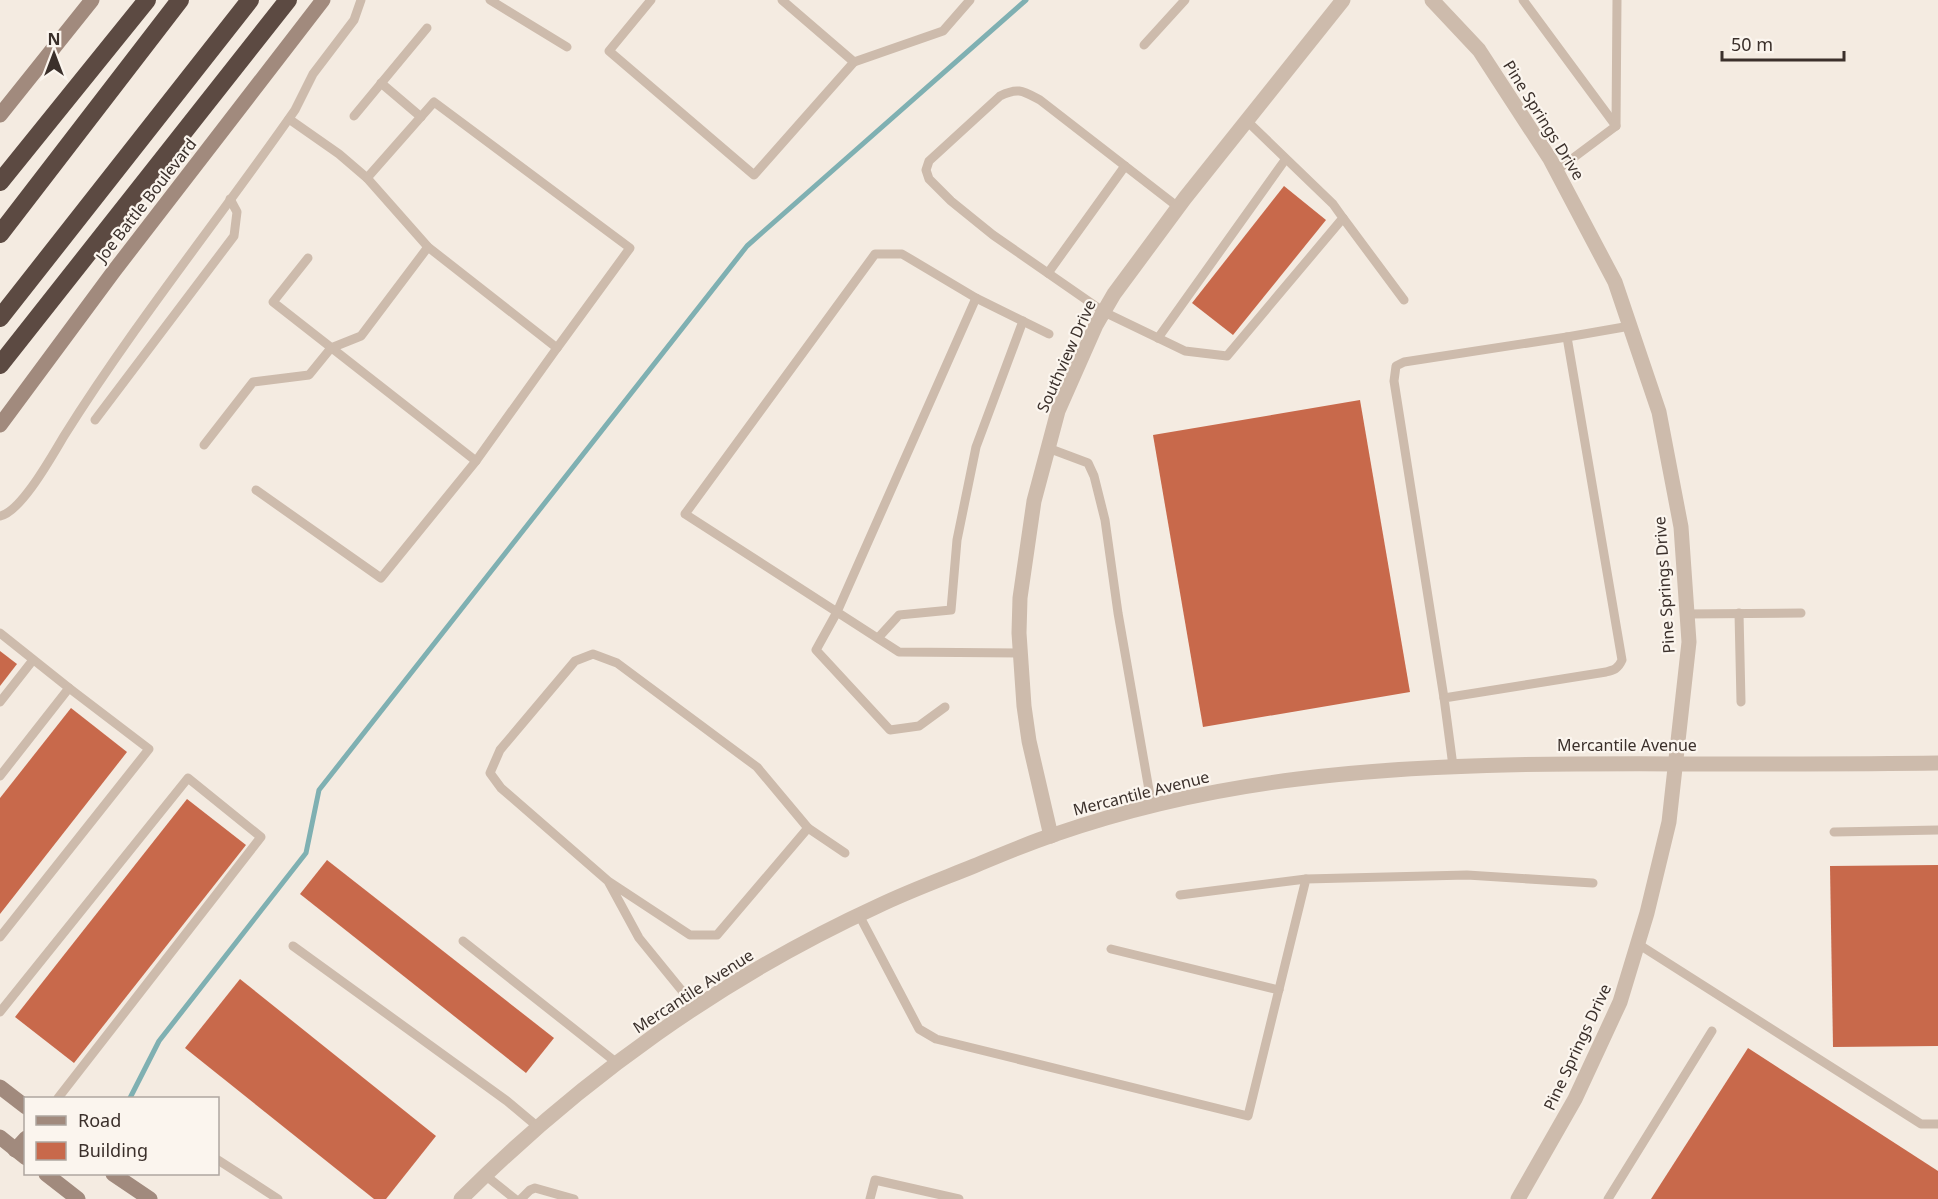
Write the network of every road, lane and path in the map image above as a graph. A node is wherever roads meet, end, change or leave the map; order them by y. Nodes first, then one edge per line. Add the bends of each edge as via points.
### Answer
1 (92, 0) edge
2 (147, 0) edge
3 (180, 0) edge
4 (250, 0) edge
5 (288, 0) edge
6 (323, 0) edge
7 (361, 0) edge
8 (490, 0) edge
9 (651, 0) edge
10 (782, 0) edge
11 (970, 0) edge
12 (1185, 0) edge
13 (1343, 0) edge
14 (1432, 0) edge
15 (1523, 0) edge
16 (1617, 0) edge
17 (427, 28) dead end
18 (1144, 45) dead end
19 (567, 47) dead end
20 (854, 62) junction
21 (381, 83) junction
22 (0, 115) edge
23 (354, 116) dead end
24 (421, 117) junction
25 (289, 119) junction
26 (1247, 121) junction
27 (1616, 126) junction
28 (1285, 160) junction
29 (1125, 166) junction
30 (1557, 170) junction
31 (367, 178) junction
32 (0, 182) edge
33 (230, 199) junction
34 (1178, 207) junction
35 (1343, 218) junction
36 (0, 234) edge
37 (428, 247) junction
38 (308, 258) dead end
39 (1048, 273) junction
40 (976, 298) junction
41 (1404, 300) dead end
42 (1104, 312) junction
43 (0, 318) edge
44 (1023, 321) junction
45 (1630, 326) junction
46 (1049, 334) dead end
47 (1158, 338) junction
48 (1567, 338) junction
49 (331, 348) junction
50 (557, 348) junction
51 (0, 365) edge
52 (95, 420) dead end
53 (0, 425) edge
54 (204, 445) dead end
55 (1048, 448) junction
56 (476, 460) junction
57 (256, 490) dead end
58 (0, 516) edge
59 (837, 612) junction
60 (1739, 613) junction
61 (1802, 613) dead end
62 (1687, 614) junction
63 (0, 633) edge
64 (878, 638) junction
65 (1020, 653) junction
66 (33, 660) junction
67 (69, 688) junction
68 (1444, 698) junction
69 (0, 702) edge
70 (1741, 702) dead end
71 (945, 707) dead end
72 (1677, 762) junction
73 (1938, 763) edge
74 (1453, 766) junction
75 (0, 776) edge
76 (1152, 807) junction
77 (808, 828) junction
78 (1938, 830) edge
79 (1834, 832) dead end
80 (1051, 836) junction
81 (845, 853) dead end
82 (1306, 879) junction
83 (608, 881) junction
84 (1593, 883) dead end
85 (1180, 895) dead end
86 (860, 915) junction
87 (0, 937) edge
88 (463, 941) dead end
89 (1638, 944) junction
90 (293, 946) dead end
91 (1111, 949) dead end
92 (1279, 990) junction
93 (696, 1008) junction
94 (0, 1012) edge
95 (1712, 1030) dead end
96 (618, 1063) junction
97 (0, 1087) edge
98 (59, 1097) edge
99 (24, 1105) edge
100 (1938, 1124) edge
101 (538, 1126) junction
102 (0, 1137) edge
103 (22, 1148) edge
104 (219, 1161) edge
105 (485, 1174) junction
106 (48, 1175) edge
107 (132, 1178) edge
108 (78, 1199) edge
109 (150, 1199) edge
110 (278, 1199) edge
111 (461, 1199) edge
112 (515, 1199) edge
113 (521, 1199) edge
114 (574, 1199) edge
115 (870, 1199) edge
116 (959, 1199) edge
117 (1518, 1199) edge
118 (1608, 1199) edge

1 - 22 main road
2 - 32 highway
3 - 36 highway
4 - 43 highway
5 - 51 highway
6 - 53 main road, Joe Battle Boulevard
7 - 25 lane via 354,20 314,74
8 - 19 lane
9 - 20 lane via 609,51 754,175
10 - 20 lane
11 - 20 lane via 943,31
12 - 18 lane
13 - 26 street, Southview Drive
14 - 30 street, Pine Springs Drive via 1479,50
15 - 27 lane
16 - 27 lane
17 - 21 lane
21 - 23 lane
21 - 24 lane
24 - 31 lane
24 - 50 lane via 434,102 630,248
25 - 31 lane
25 - 33 lane
26 - 28 lane
26 - 34 street, Southview Drive
27 - 30 lane
28 - 35 lane
28 - 47 lane
29 - 34 lane
29 - 39 lane
29 - 39 lane via 1040,100 1024,92 1000,96 929,161 929,179 951,201
30 - 45 street, Pine Springs Drive via 1615,282
31 - 37 lane
33 - 52 lane via 237,213 234,236
33 - 58 lane via 95,387 34,485 8,515
34 - 42 street, Southview Drive
35 - 41 lane
35 - 47 lane via 1227,356 1185,351
37 - 49 lane via 361,336
37 - 50 lane
38 - 49 lane via 273,302
39 - 42 lane
40 - 44 lane
40 - 59 lane
40 - 59 lane via 902,254 875,254 685,514
42 - 47 lane
42 - 55 street, Southview Drive via 1066,390
44 - 46 lane
44 - 64 lane via 976,447 957,540 951,610 899,615
45 - 48 lane
45 - 62 street, Pine Springs Drive via 1659,412 1681,527
48 - 68 lane via 1396,366 1394,381
48 - 68 lane via 1622,660 1606,672
49 - 54 lane via 309,375 253,382
49 - 56 lane
50 - 56 lane
55 - 65 street, Southview Drive via 1024,558
55 - 76 lane via 1088,463 1094,476 1105,520
56 - 57 lane via 381,578
59 - 64 lane
59 - 71 lane via 816,650 891,730 920,726
60 - 61 lane
60 - 62 lane
60 - 70 lane
62 - 72 street, Pine Springs Drive via 1689,642
63 - 66 lane
64 - 65 lane via 899,652
65 - 80 street, Southview Drive via 1023,706
66 - 67 lane
66 - 69 lane
67 - 75 lane
67 - 87 lane via 149,749
68 - 74 lane
72 - 73 street, Mercantile Avenue
72 - 74 street, Mercantile Avenue
72 - 89 street, Pine Springs Drive via 1669,822
74 - 76 street, Mercantile Avenue via 1295,779
76 - 80 street, Mercantile Avenue
77 - 81 lane
77 - 83 lane via 717,935 690,935
77 - 83 lane via 757,766 616,663 593,654 575,661 500,750 490,772 501,788
78 - 79 lane
80 - 86 street, Mercantile Avenue
82 - 84 lane via 1467,875
82 - 85 lane
82 - 92 lane
83 - 93 lane via 639,938
86 - 92 lane via 919,1029 936,1039 1248,1116
86 - 93 street, Mercantile Avenue via 769,963
88 - 96 lane
89 - 100 lane via 1921,1124
89 - 117 street, Pine Springs Drive via 1620,1002 1585,1078
90 - 101 lane
91 - 92 lane
93 - 96 street, Mercantile Avenue
94 - 98 lane via 188,778 261,837
95 - 118 lane
96 - 101 street, Mercantile Avenue
97 - 99 main road
101 - 105 street, Mercantile Avenue
102 - 103 main road
104 - 110 lane
105 - 111 street, Mercantile Avenue
105 - 112 lane
106 - 108 main road
107 - 109 main road
113 - 114 lane via 535,1188
115 - 116 lane via 875,1180

